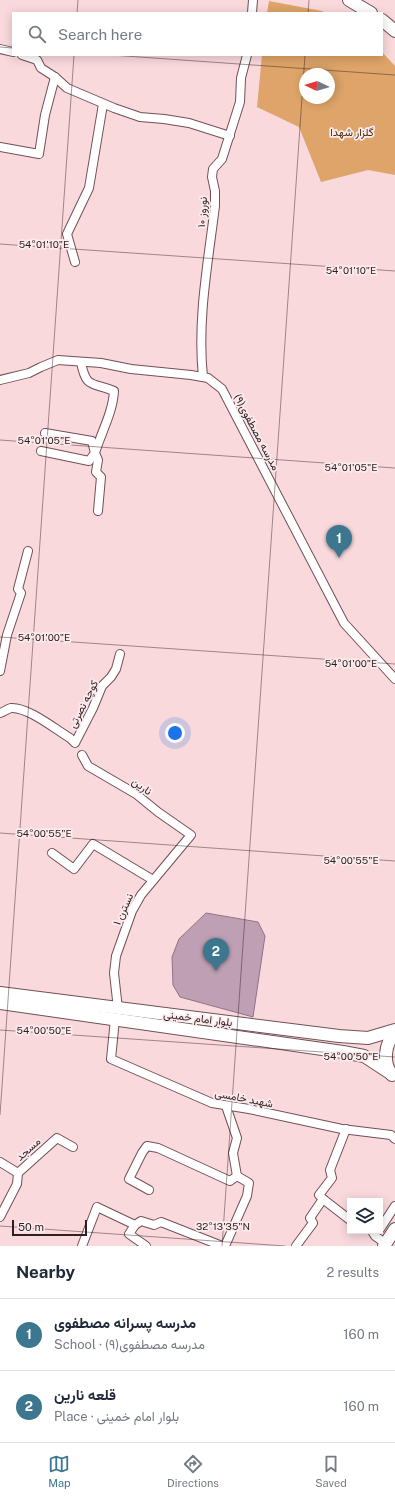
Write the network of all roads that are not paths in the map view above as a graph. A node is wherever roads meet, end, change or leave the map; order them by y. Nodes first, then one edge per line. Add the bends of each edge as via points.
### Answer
1 (253, 0) edge
2 (349, 0) edge
3 (252, 12) edge
4 (369, 12) edge
5 (383, 21) edge
6 (395, 31) edge
7 (0, 49) edge
8 (12, 52) edge
9 (25, 56) edge
10 (247, 56) edge
11 (55, 77) junction
12 (102, 104) junction
13 (230, 136) junction
14 (0, 147) edge
15 (75, 262) dead end
16 (81, 362) junction
17 (203, 377) junction
18 (0, 380) edge
19 (45, 433) dead end
20 (41, 451) dead end
21 (95, 453) junction
22 (98, 511) dead end
23 (28, 551) dead end
24 (120, 654) dead end
25 (0, 670) edge
26 (395, 679) edge
27 (0, 713) edge
28 (82, 755) dead end
29 (191, 835) joint
30 (52, 853) dead end
31 (153, 880) junction
32 (0, 993) edge
33 (0, 1003) edge
34 (116, 1014) junction
35 (395, 1030) edge
36 (395, 1034) edge
37 (392, 1076) edge
38 (226, 1106) junction
39 (346, 1129) junction
40 (395, 1139) edge
41 (73, 1147) dead end
42 (0, 1162) edge
43 (18, 1173) junction
44 (237, 1176) junction
45 (149, 1190) dead end
46 (323, 1199) junction
47 (395, 1206) edge
48 (0, 1216) edge
49 (347, 1218) edge
50 (135, 1225) junction
51 (395, 1229) edge
52 (379, 1236) edge
53 (82, 1246) edge
54 (146, 1246) edge
55 (224, 1246) edge
56 (296, 1246) edge

1 - 3 street
2 - 4 main road
5 - 6 main road
7 - 8 street
9 - 11 street via 37,60 41,68
10 - 13 street, نوروز ۱۰ via 241,78 240,102
11 - 12 street via 67,88
11 - 14 street via 45,115 39,154
12 - 13 street via 140,117 190,124
12 - 15 street via 89,188 67,234
13 - 17 street, نوروز ۱۰ via 222,159 213,169 212,176 215,206 203,309 200,353
16 - 17 street, مدرسه مصطفوی(۹)
16 - 18 street, مدرسه مصطفوی(۹) via 58,360 29,373
16 - 21 street via 87,381 114,391
17 - 26 street, مدرسه مصطفوی(۹) via 222,389 344,623
19 - 21 street via 92,441
20 - 21 street via 88,461
21 - 22 street via 98,460 96,472 101,477
23 - 25 street via 18,589 21,593 7,635
24 - 27 street, کوچه نصرتی via 116,669 102,686 75,743 27,711 18,708
28 - 29 street, نارین via 88,766 136,794
29 - 31 street, نسترن ۱
30 - 31 street via 74,869 93,844
31 - 34 street, نسترن ۱ via 132,911 116,956
32 - 34 main road, بلوار امام خمینی
33 - 34 main road, بلوار امام خمینی
34 - 35 main road, بلوار امام خمینی via 368,1038
34 - 37 main road, بلوار امام خمینی via 364,1056
34 - 38 street, شهید خامسی via 111,1059 212,1103
36 - 37 main road via 387,1048 386,1061
38 - 39 street, شهید خامسی
38 - 44 street via 237,1138 233,1153
39 - 40 street, شهید خامسی via 391,1135
39 - 46 street via 330,1170 332,1178 319,1195
41 - 43 street, مسجد via 57,1138
42 - 43 street, مسجد
43 - 48 street, مسجد via 17,1184
44 - 45 street via 230,1181 158,1148 147,1146 129,1179
44 - 55 street via 249,1183 247,1196
46 - 49 street
46 - 56 street via 310,1218 314,1223
47 - 52 street
50 - 53 street via 97,1207
50 - 54 street via 129,1234
50 - 55 street via 141,1221 154,1225 161,1222
51 - 52 main road

